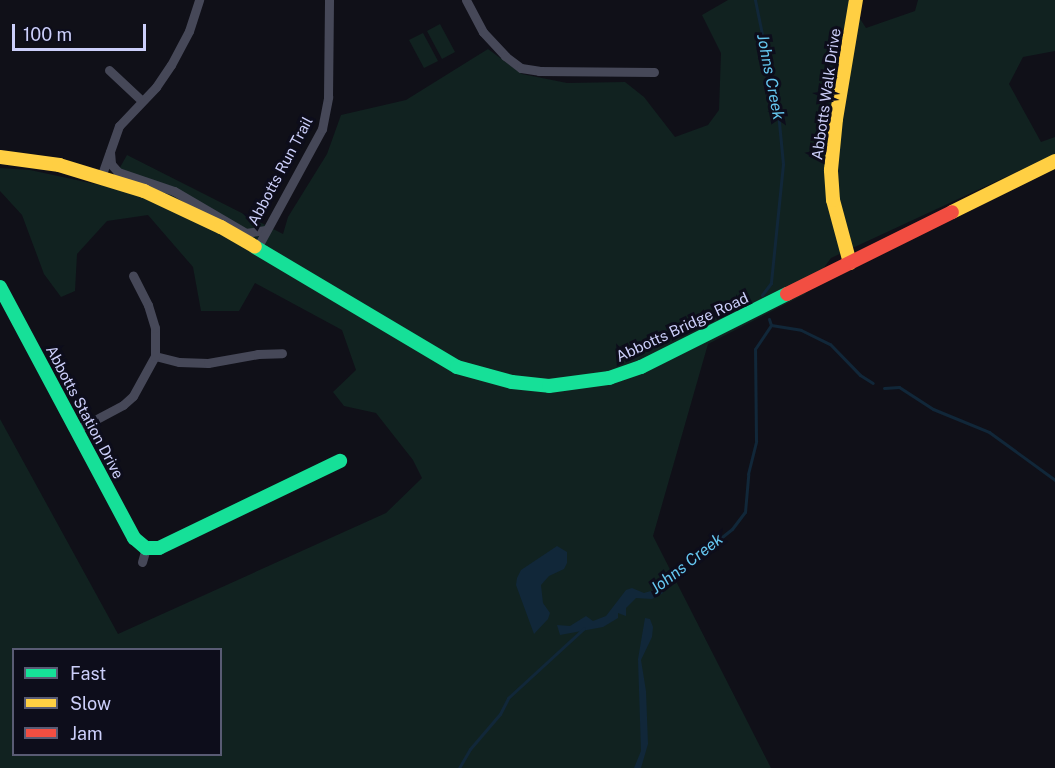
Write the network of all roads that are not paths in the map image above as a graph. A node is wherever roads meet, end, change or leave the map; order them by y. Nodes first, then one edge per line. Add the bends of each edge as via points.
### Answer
1 (199, 0) edge
2 (329, 0) edge
3 (466, 0) edge
4 (856, 0) edge
5 (109, 70) dead end
6 (654, 72) dead end
7 (142, 101) junction
8 (111, 145) junction
9 (0, 149) edge
10 (0, 157) edge
11 (18, 159) junction
12 (1055, 161) edge
13 (101, 177) junction
14 (266, 230) junction
15 (257, 248) junction
16 (850, 263) junction
17 (133, 276) dead end
18 (0, 287) edge
19 (282, 353) dead end
20 (155, 356) junction
21 (76, 430) junction
22 (340, 460) dead end
23 (146, 548) junction
24 (142, 562) dead end

1 - 7 street via 189,31 171,65
2 - 14 street, Abbotts Run Trail via 328,97 322,129
3 - 6 street via 483,32 521,68
4 - 16 main road, Abbotts Walk Drive via 831,170 833,200
5 - 7 street
7 - 8 street via 119,126
8 - 13 street
8 - 14 street via 111,164 118,171 174,191 246,233
9 - 11 main road, Abbotts Bridge Road via 13,151
10 - 11 main road, Abbotts Bridge Road
11 - 13 main road, Abbotts Bridge Road
12 - 16 main road, Abbotts Bridge Road
13 - 15 main road, Abbotts Bridge Road via 182,207
14 - 15 street, Abbotts Run Trail
15 - 16 main road, Abbotts Bridge Road via 458,367 504,381 549,386 609,378 641,368
17 - 20 street via 155,328
18 - 21 main road, Abbotts Station Drive
19 - 20 street via 208,363
20 - 21 street via 133,396
21 - 23 main road, Abbotts Station Drive via 134,537
22 - 23 main road via 189,535 159,548
23 - 24 street

